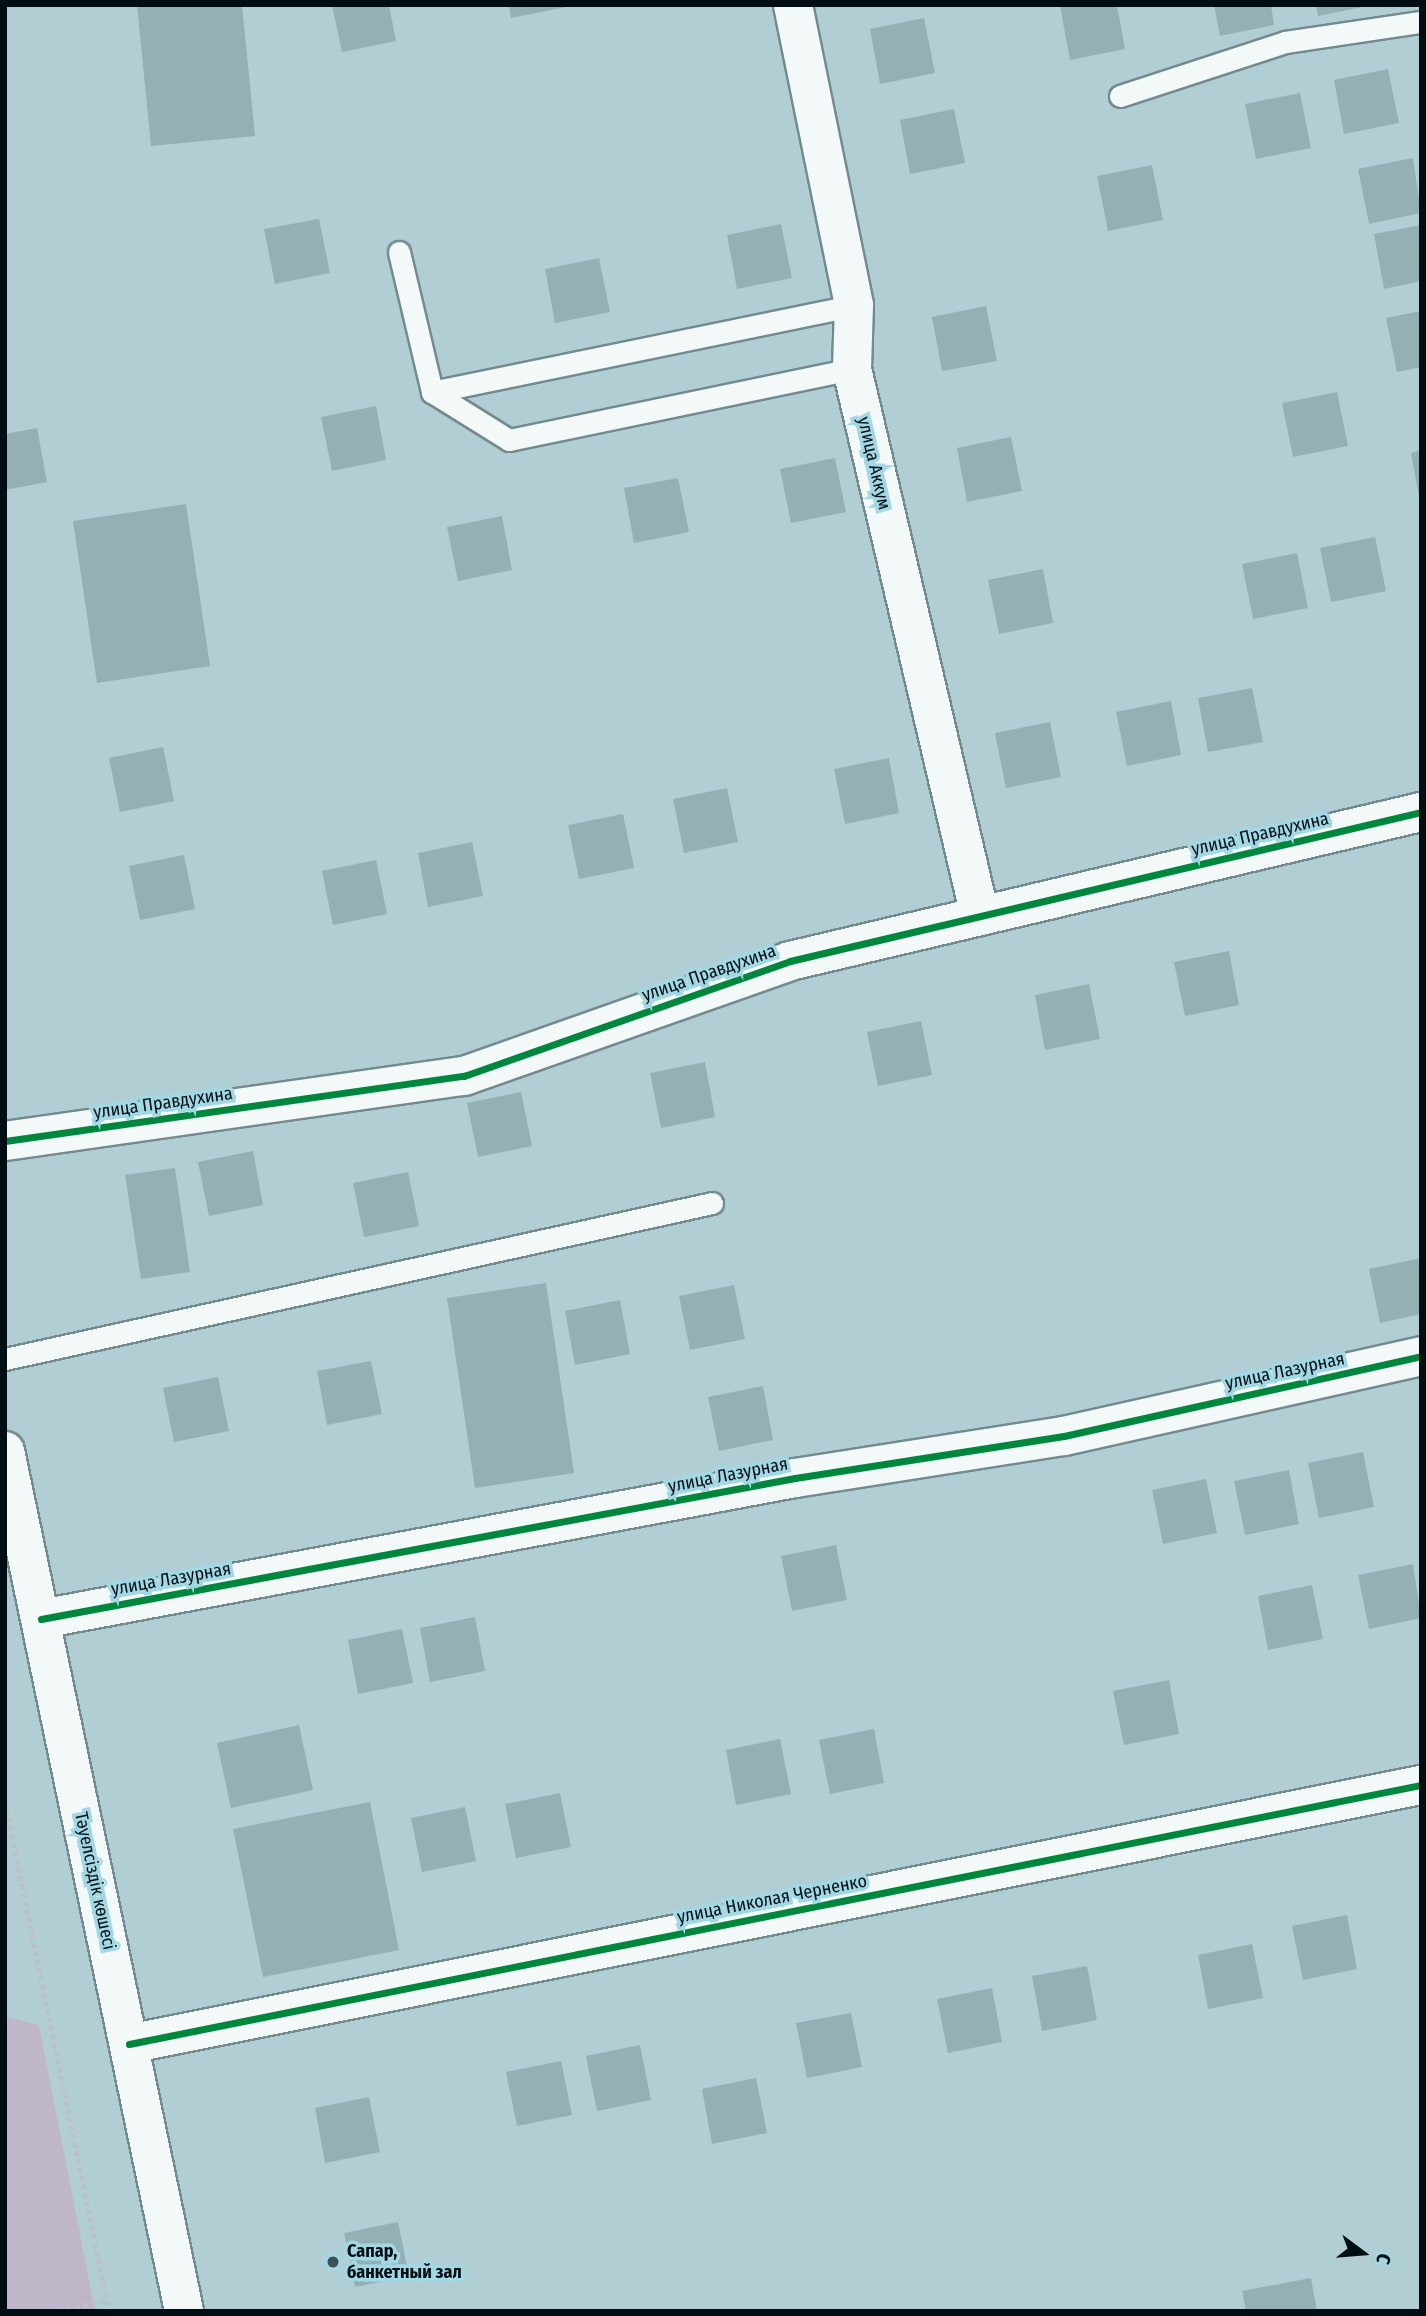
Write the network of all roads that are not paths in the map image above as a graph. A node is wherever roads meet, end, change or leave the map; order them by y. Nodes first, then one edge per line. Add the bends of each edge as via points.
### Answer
1 (793, 5) edge
2 (1421, 22) edge
3 (1120, 96) dead end
4 (398, 252) dead end
5 (854, 305) junction
6 (852, 369) junction
7 (432, 391) junction
8 (1421, 812) edge
9 (980, 916) junction
10 (5, 1141) edge
11 (712, 1203) dead end
12 (1421, 1356) edge
13 (5, 1359) edge
14 (5, 1451) edge
15 (41, 1619) junction
16 (1421, 1785) edge
17 (129, 2044) junction
18 (184, 2311) edge

1 - 5 street, улица Аккум
2 - 3 lane via 1285,42
4 - 7 lane
5 - 6 street, улица Аккум
5 - 7 lane
6 - 7 lane via 509,440
6 - 9 street, улица Аккум
8 - 9 street, улица Правдухина
9 - 10 street, улица Правдухина via 790,961 464,1076
11 - 13 lane
12 - 15 street, улица Лазурная via 1064,1436 796,1478
14 - 15 street, Тәуелсіздік көшесі
15 - 17 street, Тәуелсіздік көшесі
16 - 17 street, улица Николая Черненко
17 - 18 street, Тәуелсіздік көшесі

